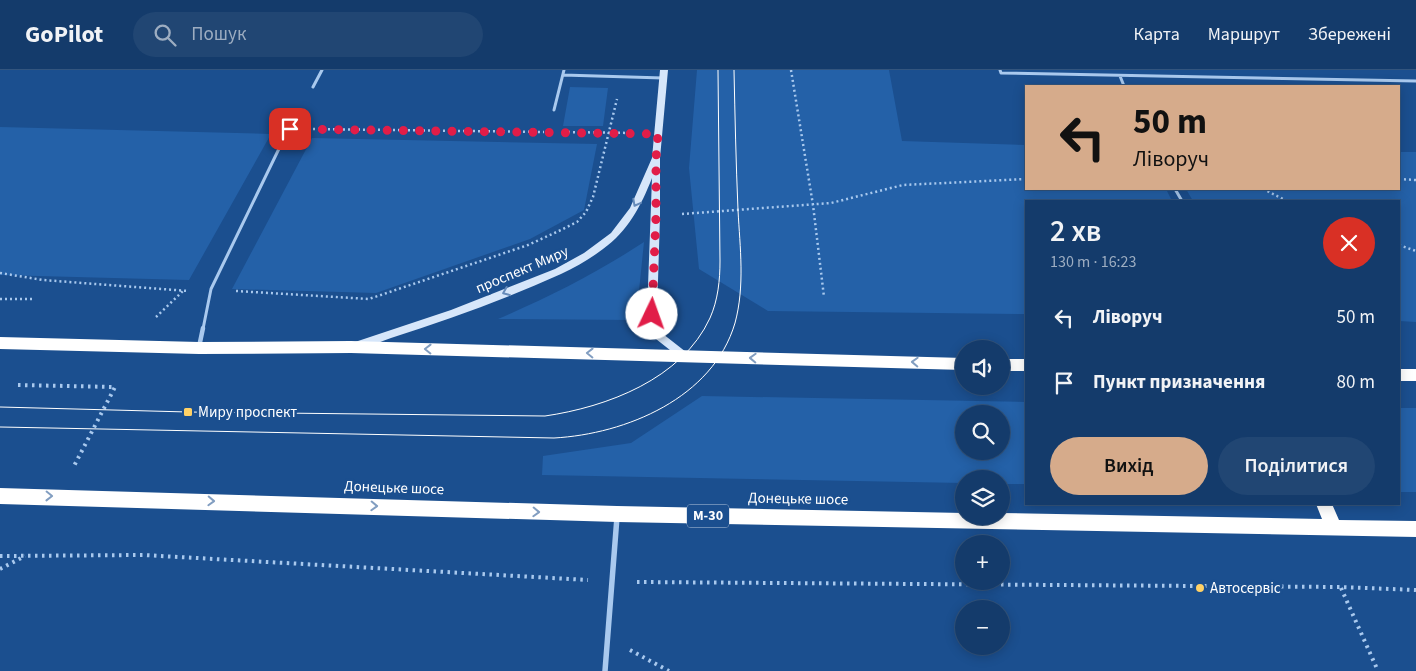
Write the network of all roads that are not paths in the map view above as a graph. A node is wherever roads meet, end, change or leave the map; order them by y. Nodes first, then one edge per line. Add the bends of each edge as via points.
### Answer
1 (322, 70) edge
2 (564, 70) edge
3 (1000, 70) edge
4 (664, 74) edge
5 (562, 75) junction
6 (1120, 76) junction
7 (1416, 81) edge
8 (1124, 85) edge
9 (313, 87) dead end
10 (554, 110) dead end
11 (290, 127) road end
12 (656, 158) junction
13 (0, 343) edge
14 (351, 347) junction
15 (199, 348) junction
16 (683, 355) junction
17 (955, 364) edge
18 (1010, 365) edge
19 (1025, 365) edge
20 (1400, 374) edge
21 (1416, 375) edge
22 (0, 496) edge
23 (1324, 505) edge
24 (617, 514) junction
25 (1334, 527) junction
26 (1416, 529) edge
27 (605, 671) edge

1 - 9 lane
2 - 5 lane
3 - 6 lane via 1001,73
4 - 5 lane via 623,77
4 - 12 street, проспект Миру
5 - 10 lane
6 - 7 lane
6 - 8 lane
11 - 15 lane via 211,289
12 -> 14 street, проспект Миру via 625,223 581,260 424,324
12 - 16 street, проспект Миру via 652,314 659,336
13 - 15 highway
14 - 15 highway
16 -> 14 highway
17 -> 16 highway
18 - 19 highway
20 - 21 highway
22 -> 24 highway, Донецьке шосе / М-30
23 - 25 highway
24 - 25 highway, Донецьке шосе / М-30
24 - 27 street
25 - 26 highway, Донецьке шосе / М-30

